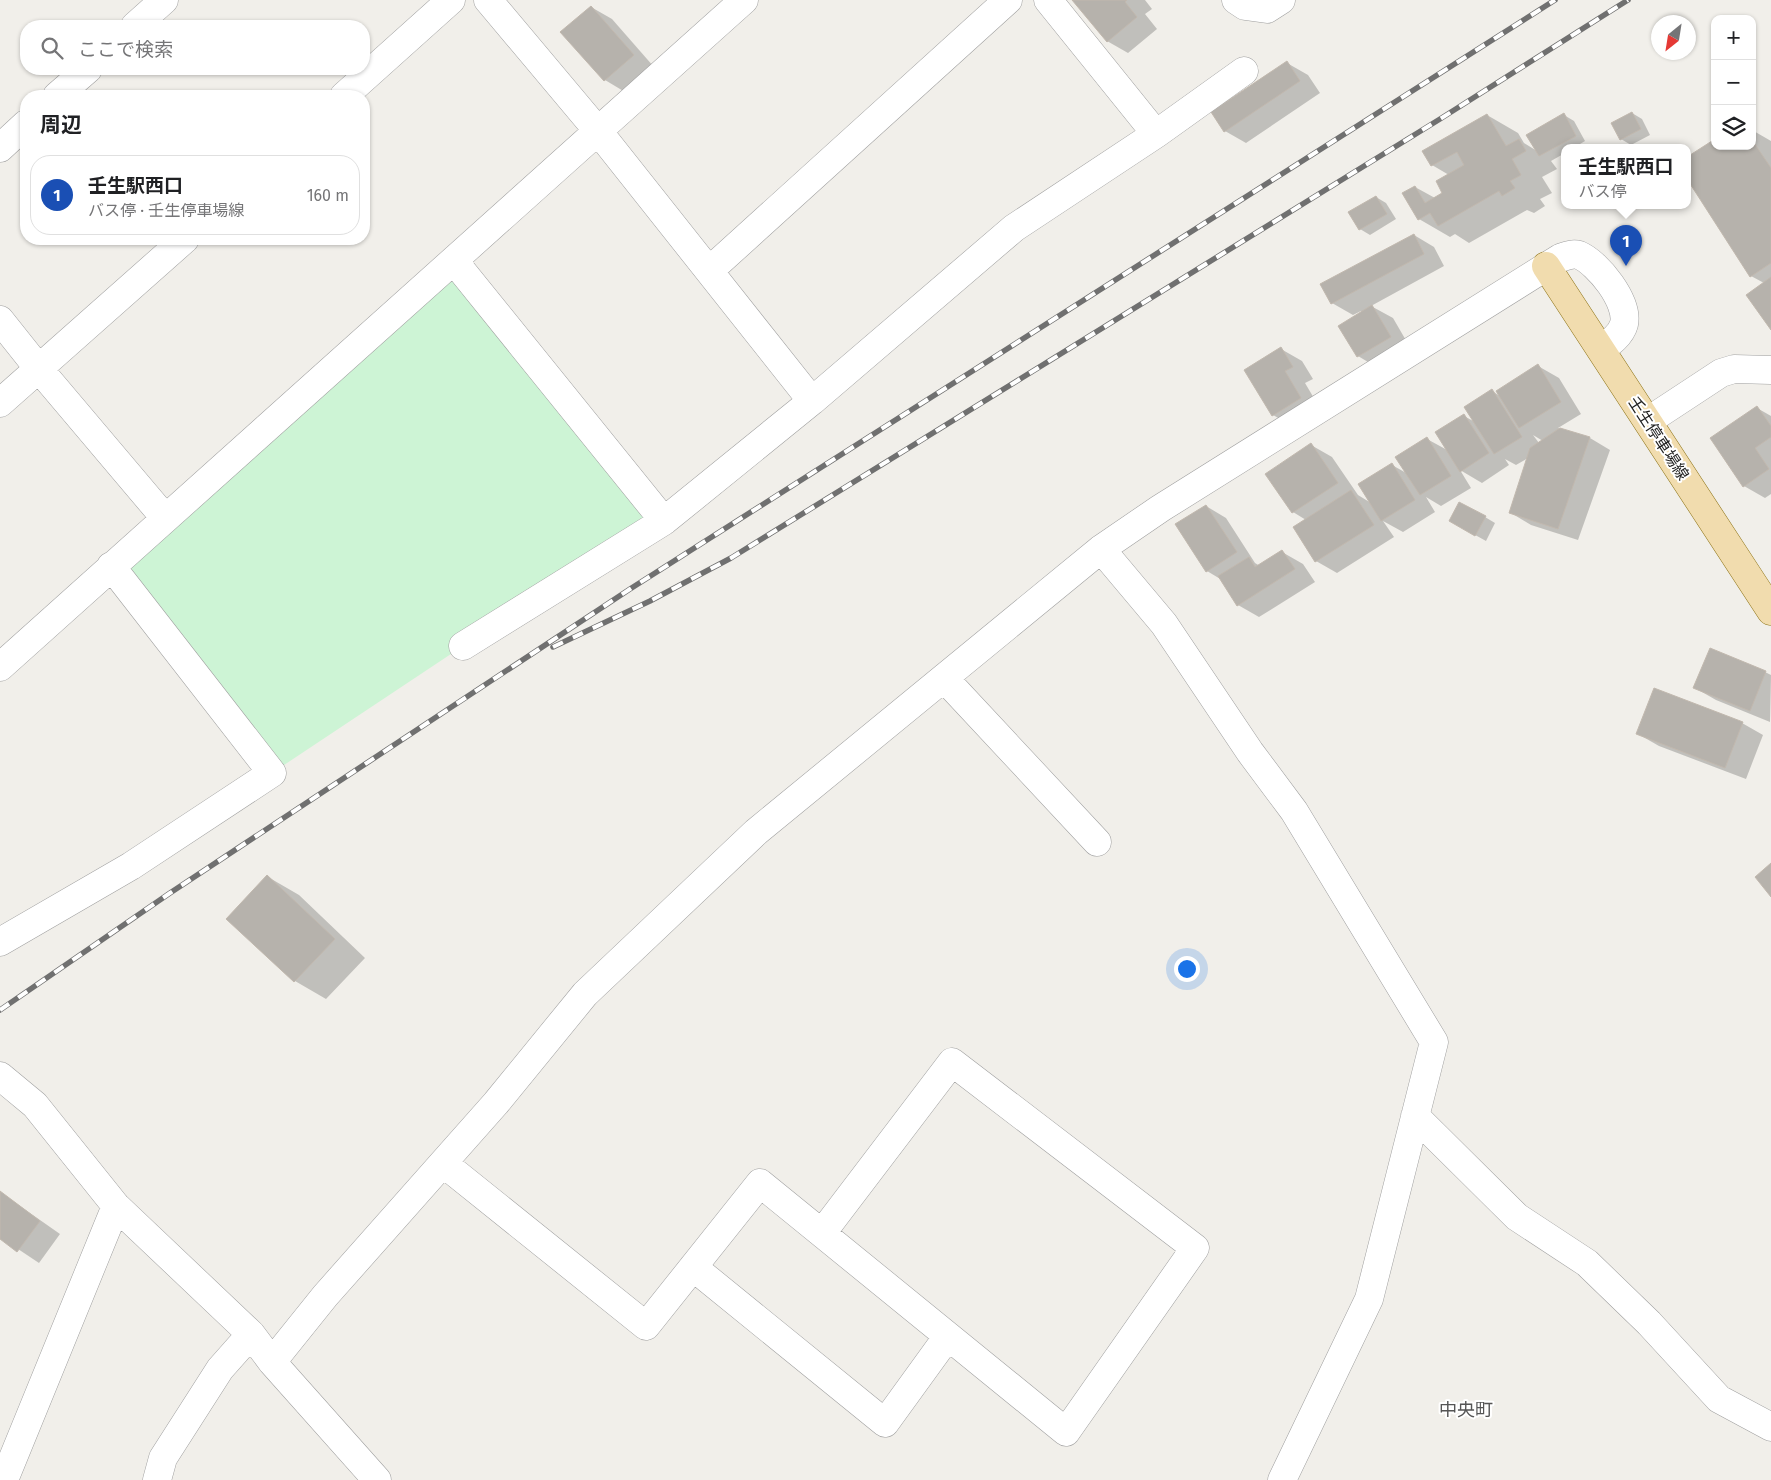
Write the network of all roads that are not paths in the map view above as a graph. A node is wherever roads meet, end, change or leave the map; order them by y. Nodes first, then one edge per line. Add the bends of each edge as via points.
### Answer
1 (164, 0) edge
2 (452, 0) edge
3 (488, 0) edge
4 (744, 0) edge
5 (1008, 0) edge
6 (1048, 0) edge
7 (1236, 0) edge
8 (1281, 0) edge
9 (142, 20) edge
10 (1244, 71) dead end
11 (370, 73) edge
12 (81, 75) edge
13 (368, 75) edge
14 (64, 90) edge
15 (351, 90) edge
16 (20, 130) edge
17 (598, 131) junction
18 (1156, 134) junction
19 (0, 148) edge
20 (177, 245) edge
21 (454, 262) junction
22 (1546, 266) junction
23 (708, 271) junction
24 (0, 320) edge
25 (1601, 349) junction
26 (39, 369) junction
27 (1771, 370) edge
28 (812, 402) junction
29 (0, 404) edge
30 (1648, 421) junction
31 (165, 518) junction
32 (664, 521) junction
33 (1101, 550) junction
34 (110, 566) junction
35 (1771, 611) edge
36 (463, 646) dead end
37 (0, 667) edge
38 (944, 678) junction
39 (1097, 842) dead end
40 (0, 942) edge
41 (0, 1076) edge
42 (1415, 1116) junction
43 (443, 1163) junction
44 (116, 1206) junction
45 (822, 1233) junction
46 (693, 1267) junction
47 (251, 1334) junction
48 (948, 1336) junction
49 (272, 1362) junction
50 (1771, 1427) edge
51 (4, 1480) edge
52 (157, 1480) edge
53 (377, 1480) edge
54 (1282, 1480) edge

1 - 9 street
2 - 11 street
3 - 17 street
4 - 17 street
5 - 23 street
6 - 18 street
7 - 8 street via 1245,6 1267,9
10 - 18 street
12 - 14 street
13 - 15 street
16 - 19 street
17 - 21 street
17 - 23 street
18 - 28 street via 1014,228
20 - 26 street
21 - 31 street
21 - 32 street
22 - 25 main road, 壬生停車場線
22 - 25 street via 1569,254 1578,255 1601,272 1623,305 1624,324 1619,334
22 - 33 street via 1161,508
23 - 28 street
24 - 26 street
25 - 30 main road, 壬生停車場線
26 - 29 street
26 - 31 street
27 - 30 street via 1734,369 1721,373
28 - 32 street
30 - 35 main road, 壬生停車場線
31 - 34 street
32 - 36 street
33 - 38 street
33 - 42 street via 1164,624 1294,811 1434,1042
34 - 37 street
34 - 40 street via 272,773 131,866
38 - 39 street
38 - 43 street via 756,832 585,994
41 - 44 street via 35,1105
42 - 50 street via 1517,1217 1587,1263 1649,1323 1719,1399
42 - 54 street via 1368,1298
43 - 46 street via 646,1326
43 - 49 street via 325,1296
44 - 47 street
44 - 51 street
45 - 46 street via 760,1183
45 - 48 street
45 - 48 street via 952,1062 1195,1248 1066,1432
46 - 48 street via 885,1423
47 - 49 street
47 - 52 street via 220,1369 163,1458
49 - 53 street

